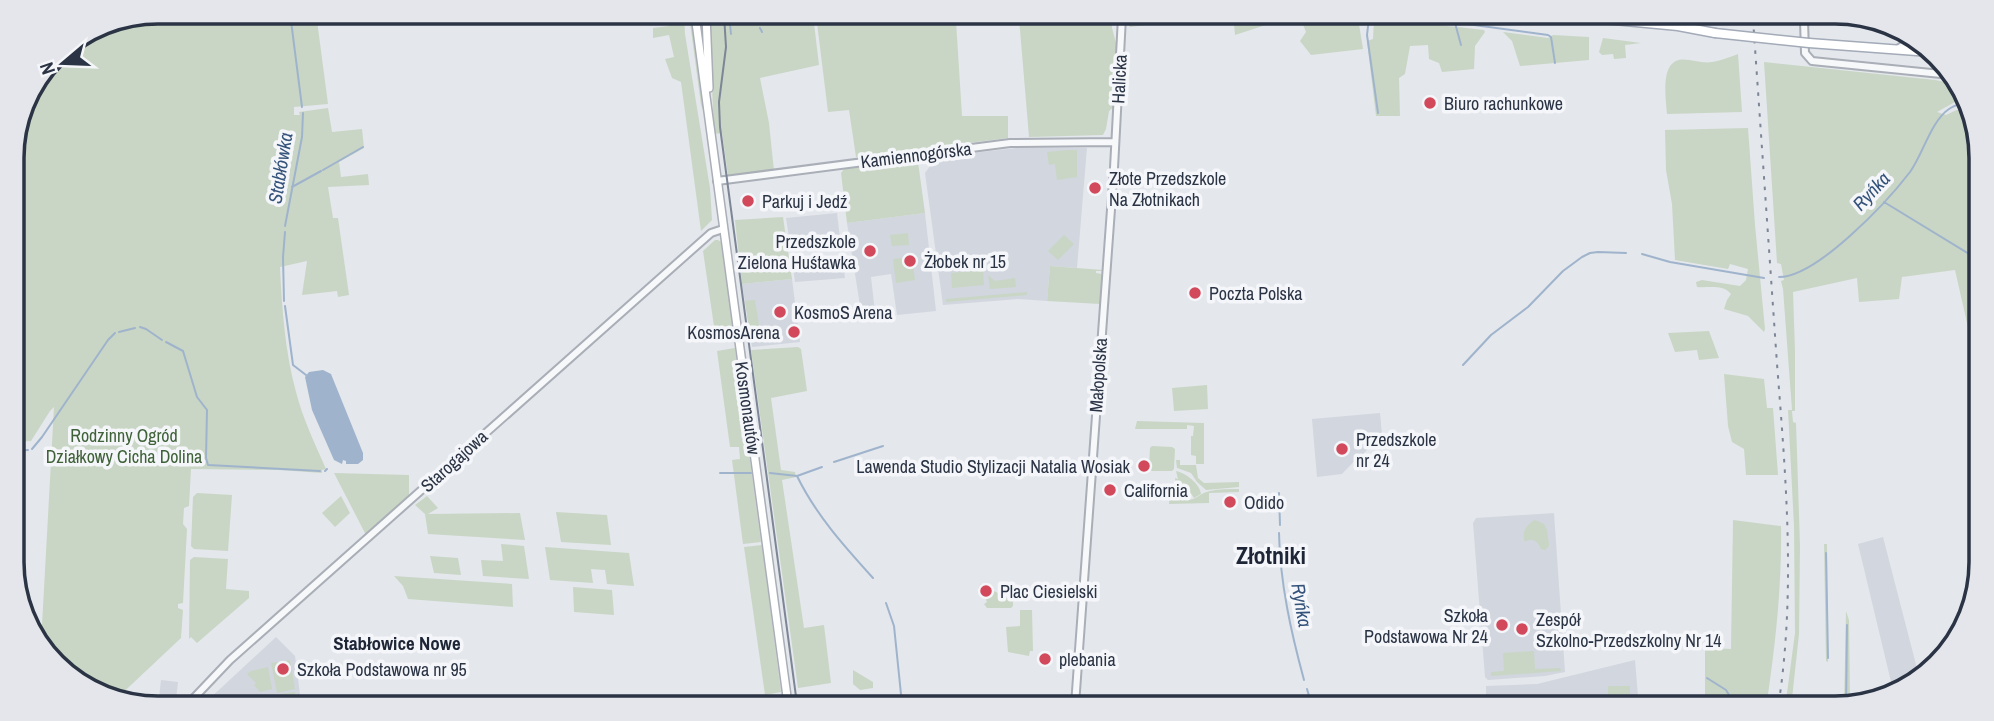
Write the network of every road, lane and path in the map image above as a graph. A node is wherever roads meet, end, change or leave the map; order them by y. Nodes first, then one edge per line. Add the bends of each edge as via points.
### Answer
1 (696, 24) edge
2 (706, 24) edge
3 (1122, 24) edge
4 (1657, 24) edge
5 (1804, 24) edge
6 (1909, 47) edge
7 (1939, 74) edge
8 (708, 113) junction
9 (1115, 142) junction
10 (717, 181) junction
11 (723, 229) junction
12 (196, 696) edge
13 (787, 696) edge
14 (1076, 696) edge

1 - 8 main road, Kosmonautów
2 - 8 main road, Kosmonautów
3 - 9 street, Halicka
4 - 6 main road, bridge via 1816,44
5 - 7 street via 1805,51 1812,61
8 - 10 main road, Kosmonautów
9 - 10 street, Kamiennogórska via 1010,143
9 - 14 street, Małopolska
10 - 11 main road, Kosmonautów
11 - 12 street, Starogajowa via 711,233 230,660
11 - 13 main road, Kosmonautów

